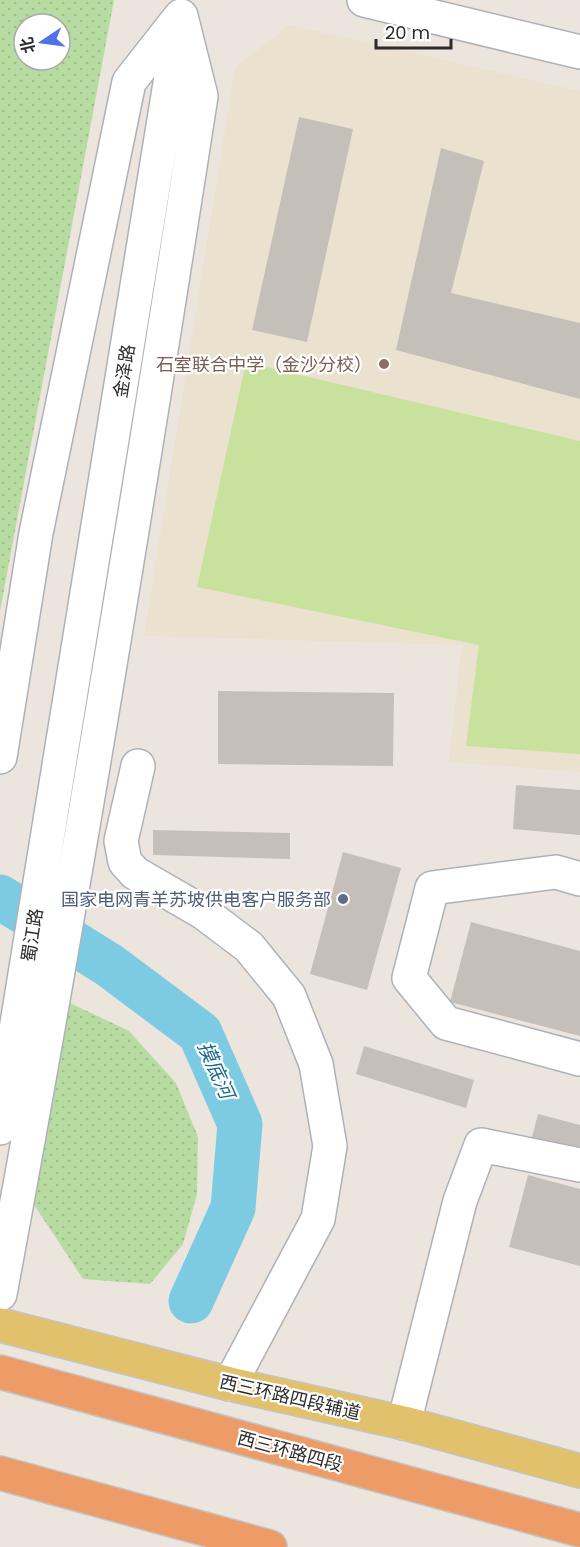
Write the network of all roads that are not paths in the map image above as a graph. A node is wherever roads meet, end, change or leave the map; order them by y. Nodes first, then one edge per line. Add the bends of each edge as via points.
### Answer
1 (364, 0) edge
2 (183, 8) edge
3 (580, 52) edge
4 (64, 743) joint
5 (0, 757) edge
6 (138, 766) dead end
7 (580, 879) edge
8 (580, 1059) edge
9 (0, 1128) edge
10 (580, 1165) edge
11 (0, 1294) edge
12 (0, 1325) edge
13 (0, 1372) edge
14 (230, 1384) junction
15 (404, 1423) junction
16 (580, 1471) edge
17 (0, 1473) edge
18 (580, 1530) edge
19 (270, 1547) edge

1 - 3 street
2 - 4 street, 金泽路
2 - 5 street via 129,82 36,533
2 - 11 street via 201,96 120,618
4 - 9 street, 蜀江路
6 - 14 street via 121,841 125,862 135,873 204,913 249,947 289,996 316,1064 330,1146 318,1219
7 - 8 street via 556,872 432,888 409,978 446,1023
10 - 15 street via 481,1145 460,1201
12 - 14 main road, 西三环路四段辅道
13 - 18 highway, 西三环路四段
14 - 15 main road, 西三环路四段辅道
15 - 16 main road, 西三环路四段辅道
17 - 19 highway

